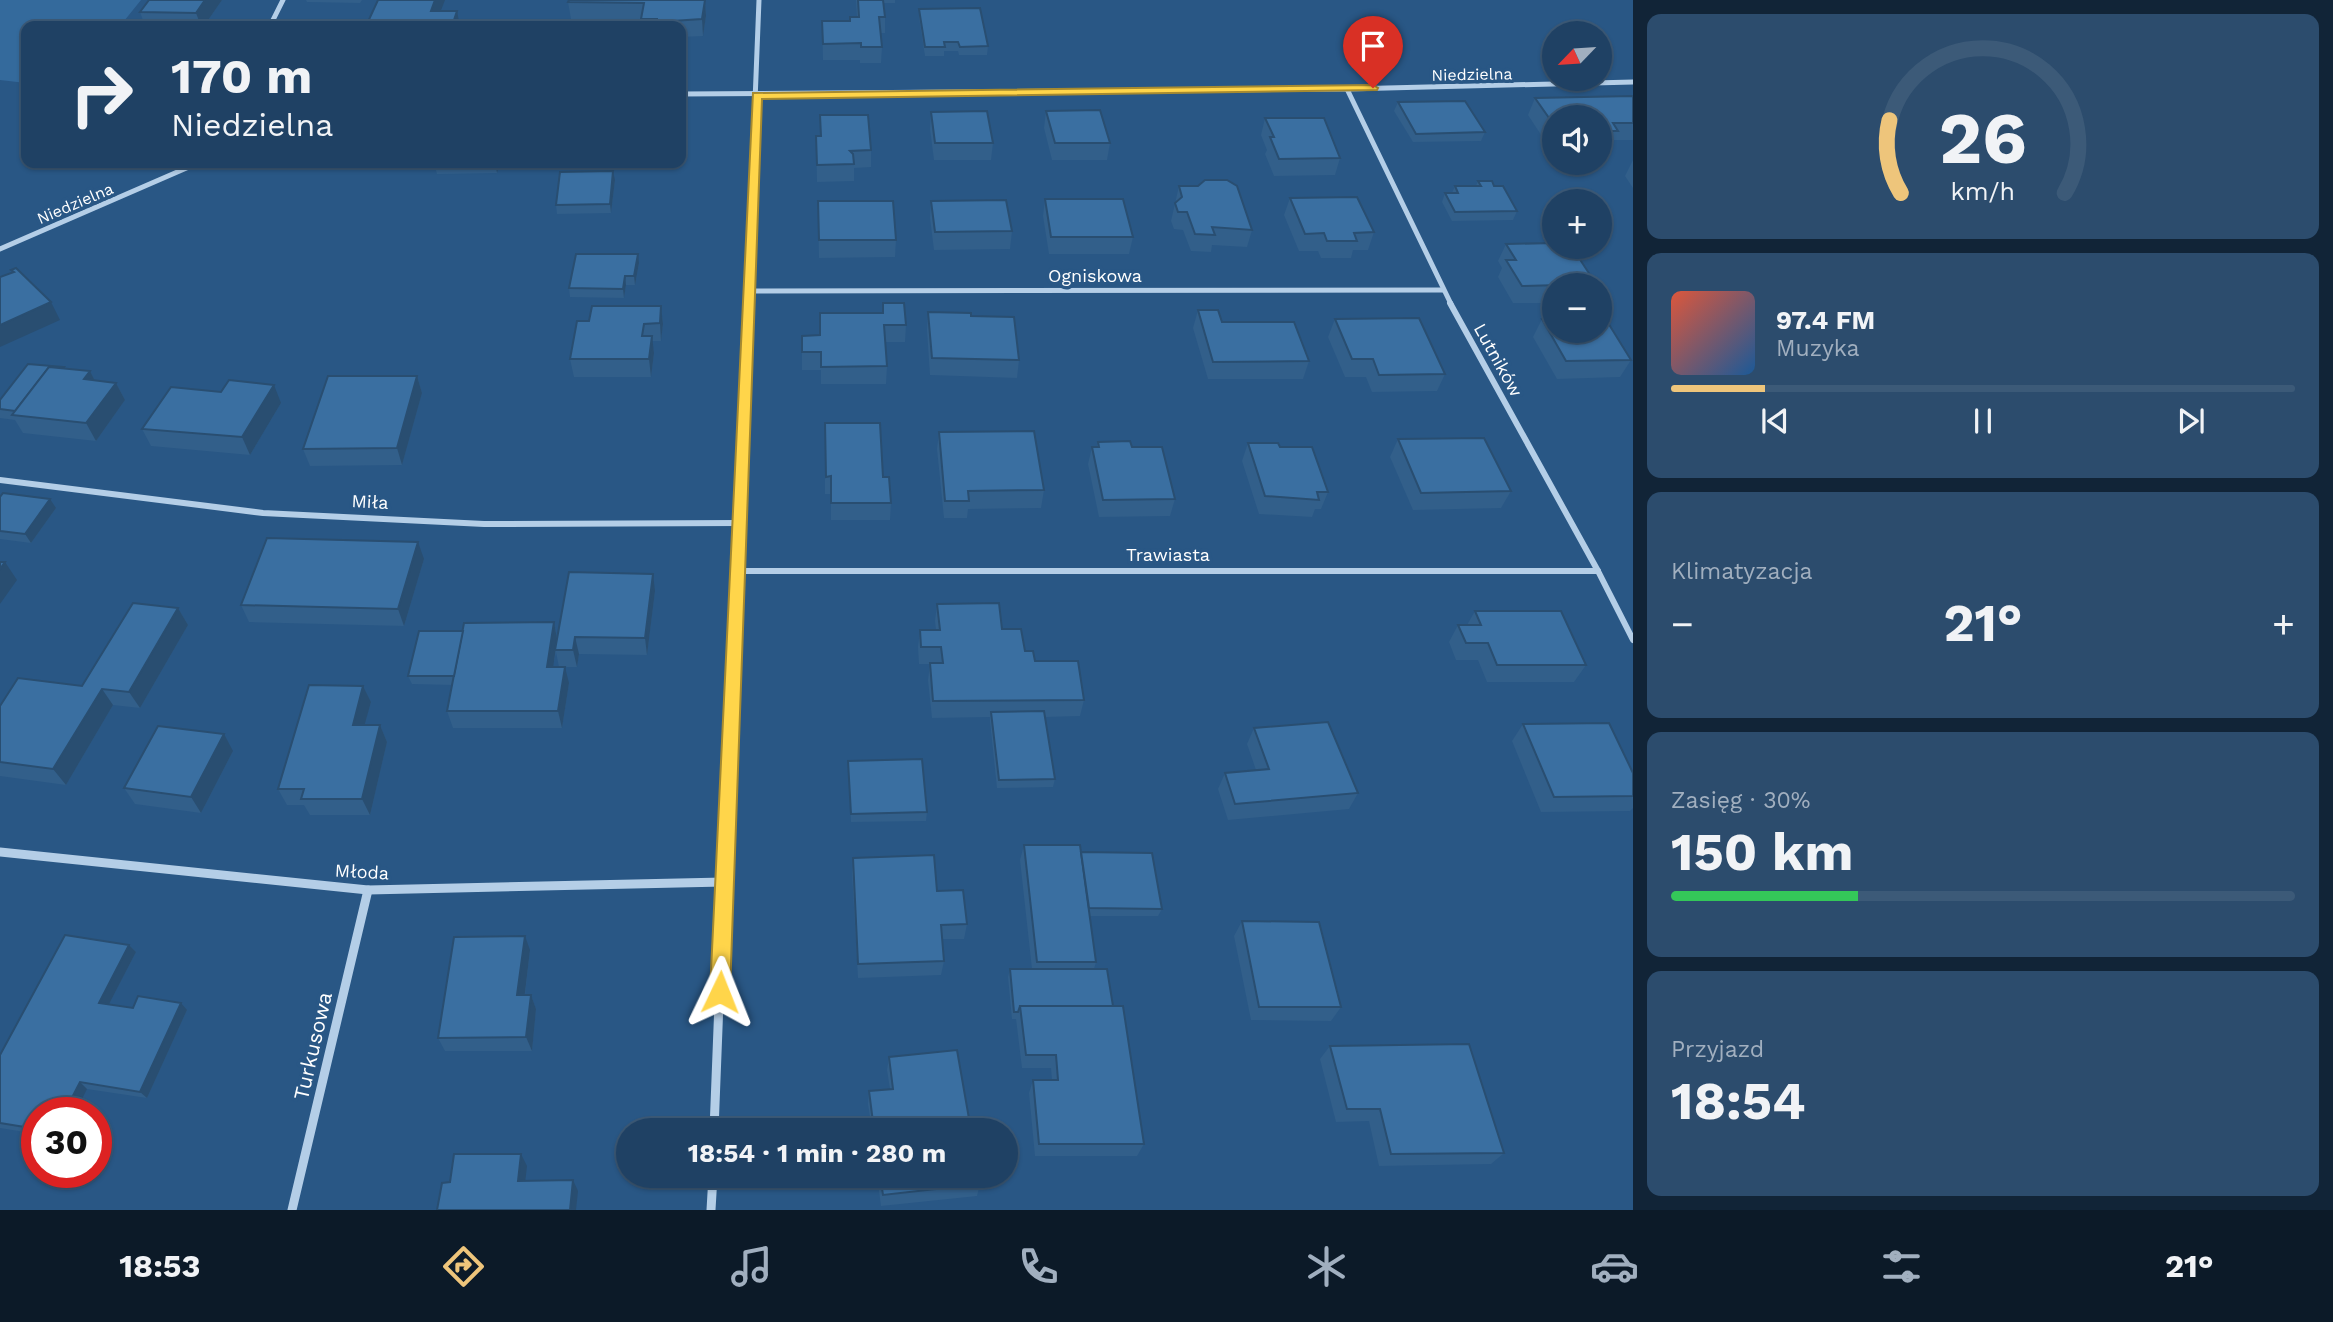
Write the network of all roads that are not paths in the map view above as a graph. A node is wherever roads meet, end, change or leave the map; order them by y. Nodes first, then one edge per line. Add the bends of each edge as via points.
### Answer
1 (283, 0) edge
2 (759, 0) edge
3 (272, 21) edge
4 (1633, 82) edge
5 (1347, 89) junction
6 (686, 94) edge
7 (757, 96) junction
8 (186, 168) edge
9 (0, 249) edge
10 (1443, 290) junction
11 (747, 291) junction
12 (0, 480) edge
13 (740, 523) junction
14 (738, 571) junction
15 (1598, 571) junction
16 (1633, 640) edge
17 (0, 852) edge
18 (724, 882) junction
19 (368, 890) junction
20 (714, 1118) edge
21 (712, 1188) edge
22 (292, 1210) edge
23 (711, 1210) edge

1 - 3 street
2 - 7 street
4 - 5 street, Niedzielna
5 - 7 street, Niedzielna
5 - 10 street, Lutników
6 - 7 street, Niedzielna
7 - 11 street
8 - 9 street, Niedzielna
10 - 11 street, Ogniskowa
10 - 15 street, Lutników
11 - 13 street
12 - 13 street, Miła via 263,513 484,524
13 - 14 street
14 - 15 street, Trawiasta
14 - 18 street
15 - 16 street, Lutników
17 - 19 street, Młoda
18 - 19 street, Młoda
18 - 20 street
19 - 22 street, Turkusowa
21 - 23 street

